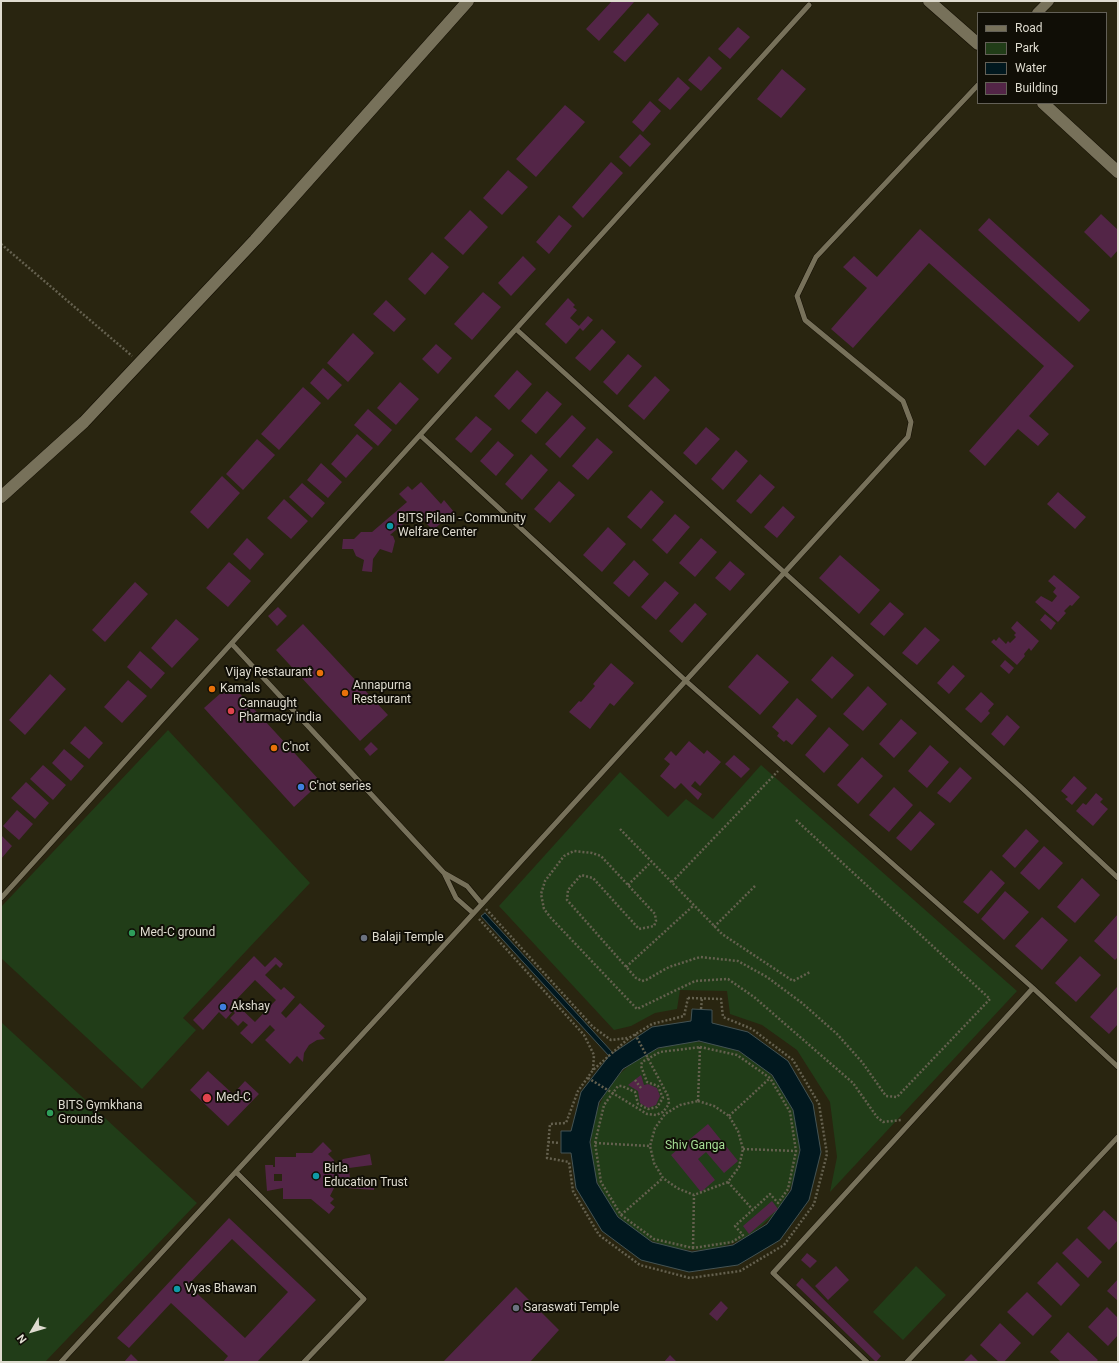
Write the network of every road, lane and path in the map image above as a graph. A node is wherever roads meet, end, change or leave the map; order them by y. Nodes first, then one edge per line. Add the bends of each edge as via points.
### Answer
1 (468, 1) edge
2 (929, 1) edge
3 (1049, 1) edge
4 (809, 5) dead end
5 (1038, 12) edge
6 (977, 43) edge
7 (977, 86) edge
8 (1044, 104) edge
9 (1118, 172) edge
10 (1, 244) edge
11 (516, 329) junction
12 (140, 362) junction
13 (420, 435) junction
14 (1, 497) edge
15 (784, 573) junction
16 (232, 644) junction
17 (686, 681) junction
18 (782, 766) junction
19 (796, 820) dead end
20 (620, 829) dead end
21 (651, 862) junction
22 (444, 873) junction
23 (1118, 878) edge
24 (672, 882) junction
25 (628, 884) junction
26 (755, 886) dead end
27 (1, 898) edge
28 (482, 904) junction
29 (694, 905) junction
30 (473, 913) junction
31 (714, 927) junction
32 (626, 967) junction
33 (810, 972) dead end
34 (1033, 988) junction
35 (702, 998) junction
36 (702, 1009) dead end
37 (636, 1034) junction
38 (629, 1038) junction
39 (700, 1047) junction
40 (648, 1058) junction
41 (1118, 1067) edge
42 (593, 1070) junction
43 (588, 1078) junction
44 (770, 1078) junction
45 (635, 1080) dead end
46 (641, 1088) dead end
47 (612, 1093) junction
48 (698, 1102) junction
49 (728, 1116) junction
50 (903, 1120) dead end
51 (1118, 1137) edge
52 (548, 1142) junction
53 (560, 1143) dead end
54 (595, 1143) junction
55 (650, 1146) junction
56 (743, 1149) junction
57 (796, 1151) junction
58 (236, 1172) junction
59 (664, 1178) junction
60 (728, 1182) junction
61 (694, 1195) junction
62 (753, 1210) junction
63 (621, 1215) junction
64 (693, 1248) junction
65 (61, 1362) edge
66 (304, 1362) edge
67 (867, 1362) edge
68 (907, 1362) edge

1 - 12 street via 255,240
2 - 6 street
3 - 5 street
4 - 11 lane
7 - 15 lane via 816,257 798,296 805,320 903,401 911,422 908,437
8 - 9 street
10 - 12 path
11 - 13 lane
11 - 15 lane
12 - 14 street via 84,422
13 - 16 lane
13 - 17 lane
15 - 17 lane
15 - 23 lane
16 - 22 lane
16 - 27 lane
17 - 18 lane
17 - 28 lane
18 - 24 path
18 - 34 lane
19 - 32 path via 990,999 896,1097 886,1096 862,1062 837,1034 802,1003 767,977 738,960 700,957 669,967 642,981
20 - 21 path
21 - 24 path
21 - 25 path
22 - 28 lane via 467,886
22 - 30 lane via 456,898
24 - 29 path
25 - 32 path via 655,914 654,926 639,929 593,878 581,875 566,895 567,900
25 - 50 path via 601,856 574,851 564,856 553,869 545,881 541,894 544,908 551,918 637,1009 695,981 728,979 754,997 853,1082 882,1122
26 - 31 path
28 - 30 lane
28 - 38 path via 597,1030 611,1040
29 - 31 path
29 - 32 path
30 - 42 path via 584,1035 594,1055
30 - 58 lane
31 - 33 path via 793,981
34 - 41 lane
34 - 67 lane via 773,1273
35 - 36 path
35 - 37 path via 688,998 684,1016 652,1024
35 - 52 path via 721,999 723,1017 752,1029 793,1060 819,1104 825,1161 814,1204 784,1245 740,1271 690,1278 640,1265 599,1235 573,1191 568,1162 547,1158
37 - 38 path
37 - 40 path
38 - 42 path
39 - 40 path via 660,1052
39 - 44 path via 737,1055
39 - 48 path
40 - 47 path via 668,1096 669,1104 663,1112 656,1115 647,1114
40 - 47 path via 641,1066 647,1082 658,1086 663,1098 657,1107 648,1109 638,1104 635,1092 622,1086 618,1086
42 - 43 path
43 - 47 path
43 - 52 path via 578,1091 566,1123 550,1124
44 - 49 path
44 - 57 path via 790,1112
45 - 46 path
47 - 54 path via 604,1105
48 - 49 path via 714,1106
48 - 55 path via 680,1105 665,1114 655,1128
49 - 56 path via 738,1131
51 - 68 lane
52 - 53 path
54 - 55 path
54 - 63 path via 601,1182
55 - 59 path via 654,1163
56 - 57 path
56 - 60 path via 739,1167
57 - 62 path via 788,1189 778,1203 770,1194
58 - 65 lane
58 - 66 lane via 364,1299
59 - 61 path
59 - 63 path
60 - 61 path
60 - 62 path
61 - 64 path
62 - 64 path via 735,1226 743,1235 732,1242
63 - 64 path via 654,1239

